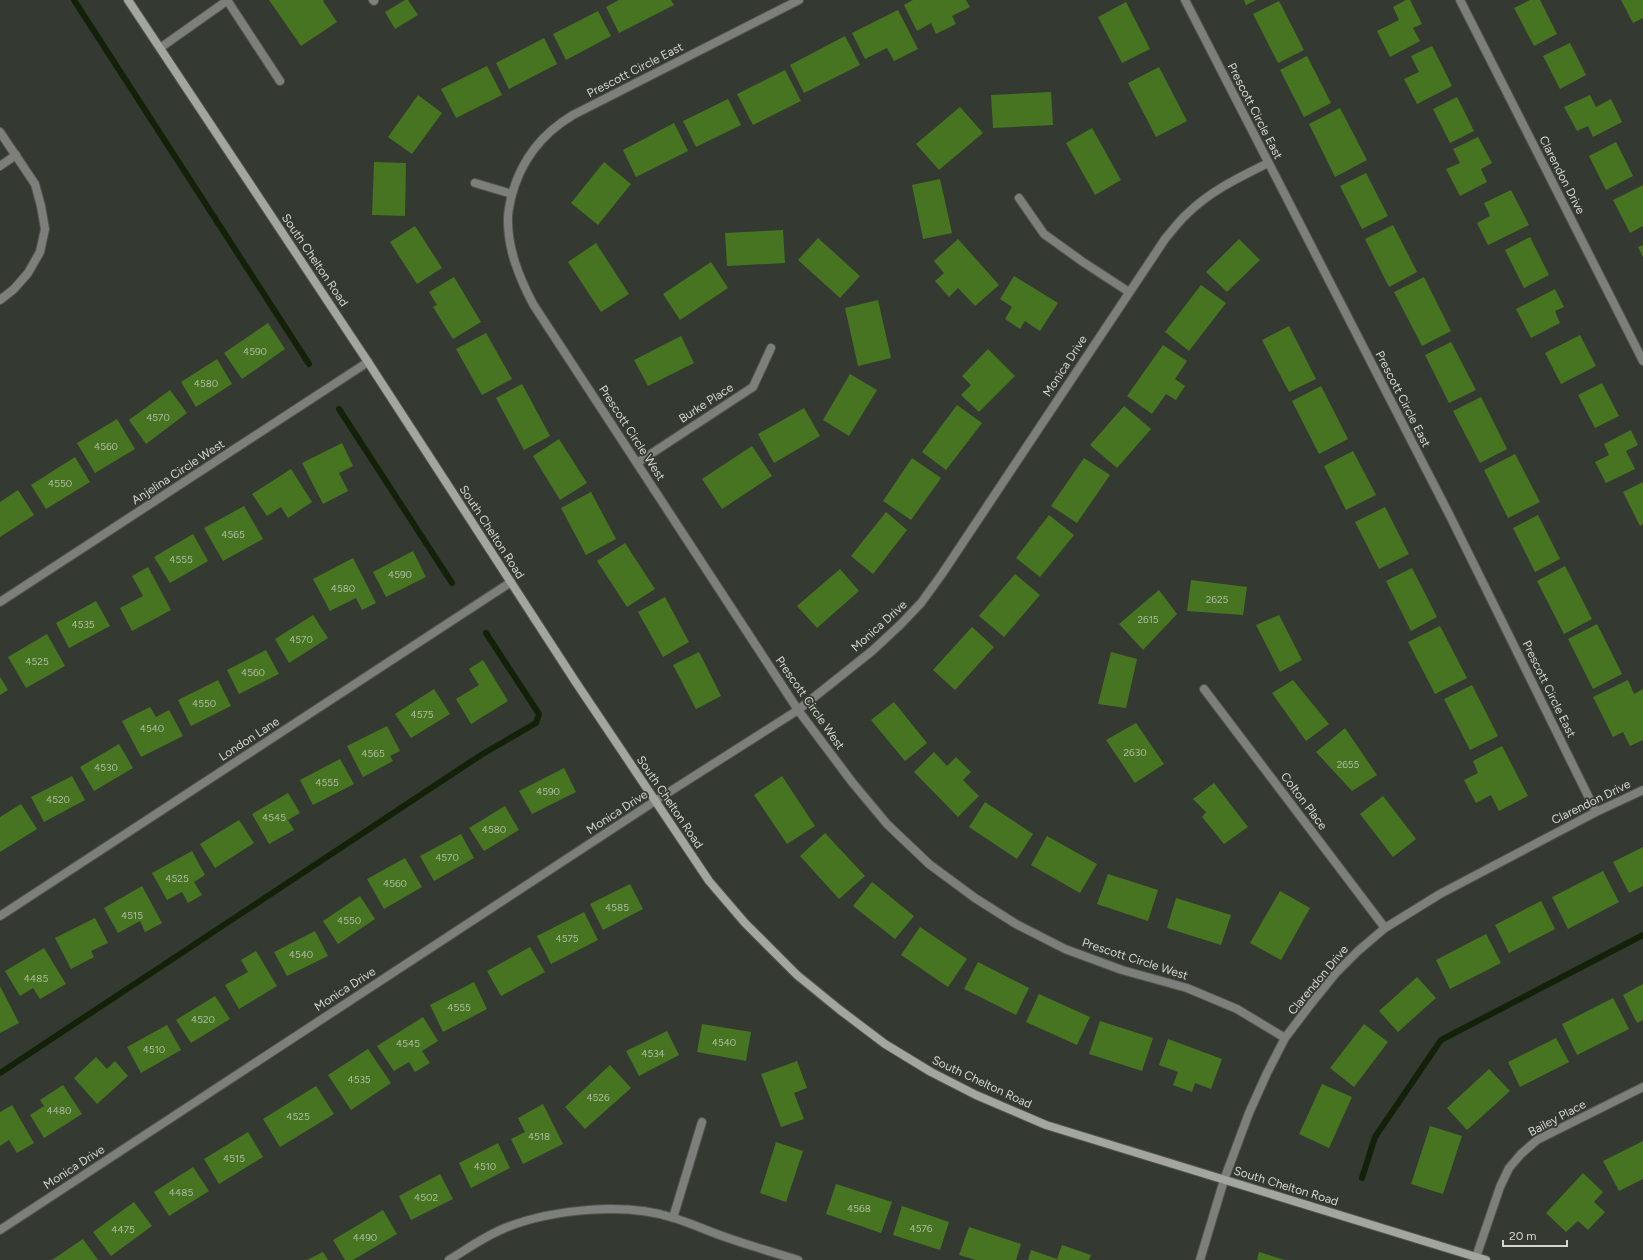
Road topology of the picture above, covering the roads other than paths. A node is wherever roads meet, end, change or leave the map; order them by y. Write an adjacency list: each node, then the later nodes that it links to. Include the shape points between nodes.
1 (128, 0): 6 (main road, South Chelton Road)
2 (227, 0): 6 (street); 7 (street)
3 (800, 0): 13 (street, Prescott Circle East, via 557,124 530,153 519,172)
4 (1185, 0): 10 (street, Prescott Circle East)
5 (1460, 0): 18 (street, Clarendon Drive)
6 (160, 48): 19 (main road, South Chelton Road)
7 (280, 81)
8 (0, 132): 9 (street)
9 (16, 155): 11 (street); 16 (street, via 35,184 44,229 40,252 28,273)
10 (1268, 162): 15 (street, Monica Drive, via 1231,181 1188,213 1165,239); 27 (street, Prescott Circle East, via 1450,516)
11 (0, 166)
12 (475, 183): 13 (street)
13 (512, 194): 20 (street, Prescott Circle West, via 508,215 509,240 521,281 533,304)
14 (1018, 198): 15 (street, via 1044,234)
15 (1129, 292): 24 (street, Monica Drive, via 922,603 872,651)
16 (0, 300)
17 (771, 348): 20 (street, Burke Place, via 753,387)
18 (1643, 361)
19 (368, 362): 21 (main road, South Chelton Road); 22 (street, Anjelina Circle West)
20 (637, 463): 24 (street, Prescott Circle West)
21 (511, 582): 26 (main road, South Chelton Road); 28 (street, London Lane)
22 (0, 602)
23 (1204, 689): 29 (street, Colton Place)
24 (798, 710): 26 (street, Monica Drive); 30 (street, Prescott Circle West, via 887,824 929,864 975,898 1016,924 1065,949 1122,970 1187,988 1237,1008)
25 (1643, 790): 27 (street, Clarendon Drive)
26 (655, 801): 33 (main road, South Chelton Road, via 709,881 745,923 797,975 886,1044 931,1072 976,1095 1046,1124); 35 (street, Monica Drive)
27 (1596, 812): 29 (street, Clarendon Drive, via 1440,894)
28 (0, 916)
29 (1385, 928): 30 (street, Clarendon Drive, via 1335,974)
30 (1286, 1038): 33 (street, Clarendon Drive, via 1249,1113)
31 (1643, 1087): 36 (street, Bailey Place, via 1537,1140 1521,1154 1509,1168 1500,1187)
32 (702, 1122): 34 (street)
33 (1224, 1180): 36 (main road, South Chelton Road); 39 (street, Clarendon Drive)
34 (674, 1218): 37 (street, via 640,1211 610,1210 574,1211 539,1217 504,1229); 38 (street, via 728,1239)
35 (0, 1230)
36 (1475, 1258): 40 (main road, South Chelton Road)
37 (449, 1260)
38 (798, 1260)
39 (1200, 1260)
40 (1486, 1260)

